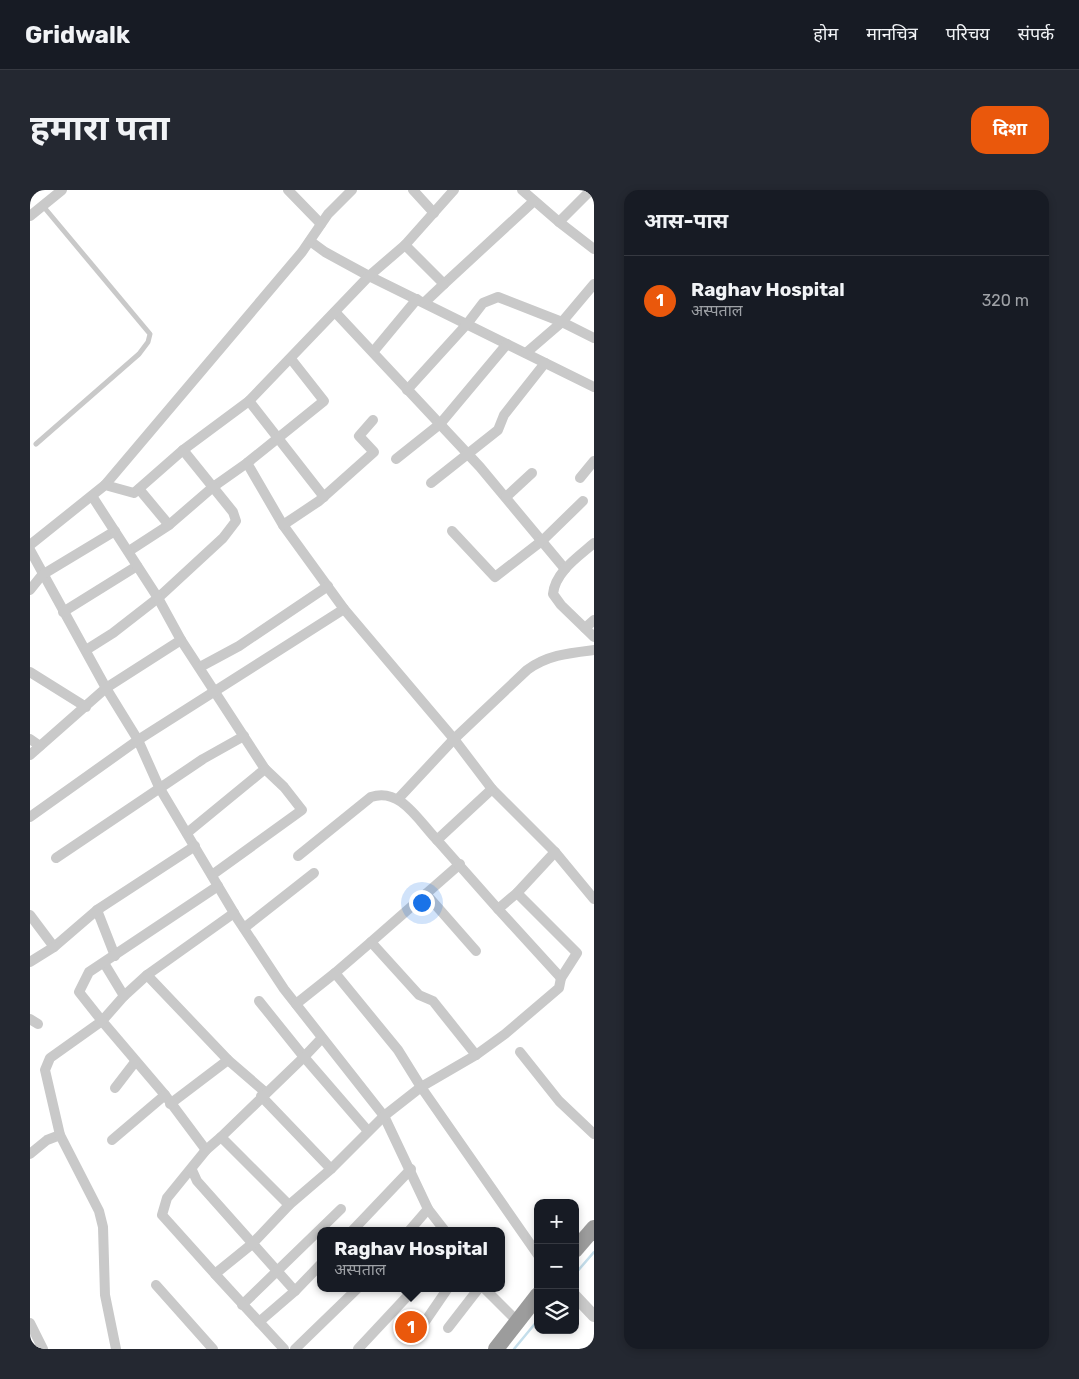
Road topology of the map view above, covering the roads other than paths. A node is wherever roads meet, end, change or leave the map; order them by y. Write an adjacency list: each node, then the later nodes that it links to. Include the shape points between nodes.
1 (62, 190): 9 (street)
2 (288, 190): 13 (street)
3 (352, 190): 13 (street)
4 (413, 190): 10 (street)
5 (454, 190): 10 (street)
6 (522, 190): 8 (street)
7 (591, 190): 12 (street)
8 (534, 201): 12 (street); 18 (street)
9 (43, 205): 11 (street); 36 (lane, via 150,334 139,354)
10 (434, 212): 15 (street)
11 (30, 216)
12 (559, 222): 16 (street)
13 (321, 224): 14 (street)
14 (310, 241): 17 (street); 45 (street)
15 (405, 244): 17 (street); 18 (street)
16 (594, 249)
17 (369, 276): 20 (street); 21 (street)
18 (444, 284): 20 (street)
19 (594, 284): 22 (street)
20 (421, 301): 23 (street); 26 (street)
21 (335, 312): 26 (street); 28 (street)
22 (562, 322): 23 (street, via 498,297 483,303); 24 (street); 27 (street)
23 (467, 324): 25 (street); 31 (street)
24 (594, 338)
25 (507, 344): 27 (street); 34 (street)
26 (373, 352): 31 (street)
27 (526, 354): 29 (street)
28 (291, 359): 32 (street); 35 (street, via 324,401)
29 (545, 363): 30 (street); 38 (street, via 504,415 498,430)
30 (594, 387)
31 (407, 390): 34 (street)
32 (250, 401): 35 (street); 37 (street)
33 (373, 420): 49 (street, via 359,436 374,452)
34 (440, 424): 38 (street); 39 (street)
35 (278, 438): 41 (street); 49 (street)
36 (36, 444)
37 (183, 450): 46 (street); 47 (street)
38 (468, 454): 44 (street); 50 (street)
39 (396, 459)
40 (594, 461): 43 (street)
41 (247, 464): 46 (street); 53 (street)
42 (532, 473): 50 (street)
43 (580, 478)
44 (431, 483)
45 (105, 485): 47 (street, via 134,493); 48 (street)
46 (213, 486): 52 (street); 66 (street, via 236,521 223,538)
47 (139, 489): 52 (street)
48 (92, 496): 54 (street); 58 (street)
49 (324, 497): 53 (street)
50 (506, 497): 56 (street)
51 (583, 501): 56 (street)
52 (169, 525): 60 (street)
53 (283, 525): 64 (street)
54 (115, 531): 60 (street); 63 (street)
55 (452, 531): 56 (street, via 495,577)
56 (543, 540): 62 (street)
57 (594, 543): 62 (street)
58 (30, 545)
59 (30, 550): 63 (street)
60 (129, 552): 61 (street)
61 (136, 566): 66 (street); 68 (street)
62 (565, 569): 70 (street, via 554,586 553,594)
63 (42, 575): 65 (street); 68 (street)
64 (328, 586): 67 (street); 75 (street, via 239,646)
65 (30, 590)
66 (158, 598): 72 (street); 73 (street)
67 (344, 609): 78 (street); 82 (street)
68 (63, 612): 73 (street)
69 (594, 620): 70 (street)
70 (586, 628): 71 (street)
71 (594, 637)
72 (181, 640): 75 (street); 77 (street)
73 (86, 650): 77 (street)
74 (594, 650): 82 (street, via 560,654 539,661)
75 (200, 667): 78 (street)
76 (30, 672): 79 (street)
77 (106, 688): 79 (street); 83 (street)
78 (216, 692): 80 (street); 83 (street)
79 (86, 707): 84 (street)
80 (244, 736): 86 (street); 87 (street)
81 (30, 739): 84 (street)
82 (454, 739): 88 (street); 89 (street)
83 (138, 740): 87 (street); 90 (street)
84 (40, 746): 85 (street)
85 (30, 755)
86 (265, 769): 91 (street); 99 (street, via 302,810)
87 (159, 788): 91 (street); 96 (street)
88 (492, 789): 92 (street); 94 (street)
89 (398, 798): 92 (street); 95 (street, via 381,794 371,798)
90 (30, 817)
91 (187, 833): 93 (street)
92 (437, 840): 97 (street)
93 (195, 846): 99 (street); 105 (street)
94 (555, 852): 101 (street); 103 (street)
95 (298, 856)
96 (56, 858)
97 (460, 864): 102 (street); 104 (street)
98 (314, 873): 108 (street)
99 (212, 876): 100 (street)
100 (218, 886): 106 (street); 112 (street)
101 (517, 893): 104 (street); 117 (street, via 577,953)
102 (426, 894): 109 (street); 111 (street)
103 (594, 899)
104 (498, 909): 117 (street)
105 (97, 910): 110 (street); 112 (street)
106 (234, 913): 108 (street); 116 (street)
107 (31, 917): 110 (street)
108 (244, 928): 120 (street)
109 (371, 942): 115 (street); 124 (street, via 419,995 433,1001)
110 (54, 947): 113 (street)
111 (476, 951)
112 (115, 956): 114 (street)
113 (30, 962)
114 (104, 963): 118 (street); 121 (street, via 89,972 79,992)
115 (335, 972): 120 (street); 128 (street, via 398,1050)
116 (147, 975): 118 (street); 126 (street)
117 (561, 978): 124 (street, via 559,988)
118 (124, 996): 121 (street)
119 (260, 1001): 125 (street)
120 (296, 1004): 122 (street)
121 (102, 1020): 127 (street); 135 (street, via 50,1058 45,1070)
122 (321, 1039): 125 (street); 132 (street)
123 (520, 1052): 134 (street, via 558,1101)
124 (476, 1055): 128 (street)
125 (304, 1057): 130 (street); 133 (street)
126 (228, 1060): 130 (street); 131 (street)
127 (135, 1062): 129 (street); 131 (street)
128 (421, 1087): 132 (street); 154 (street)
129 (115, 1088)
130 (263, 1094): 136 (street); 140 (street)
131 (168, 1099): 137 (street); 138 (street)
132 (384, 1116): 133 (street); 141 (street)
133 (368, 1131): 140 (street)
134 (594, 1134)
135 (60, 1135): 139 (street, via 46,1140); 175 (street, via 101,1219 105,1295)
136 (220, 1137): 138 (street); 143 (street)
137 (112, 1140)
138 (206, 1150): 142 (street)
139 (31, 1152)
140 (331, 1169): 143 (street)
141 (411, 1169): 145 (street); 147 (street)
142 (192, 1170): 152 (street, via 197,1181); 157 (street, via 167,1198 162,1215)
143 (289, 1205): 152 (street)
144 (341, 1209): 146 (street)
145 (428, 1209): 148 (street); 149 (street)
146 (322, 1227)
147 (356, 1227)
148 (412, 1227)
149 (442, 1227)
150 (594, 1228): 153 (highway)
151 (317, 1232): 156 (street)
152 (252, 1244): 156 (street); 157 (street)
153 (579, 1245)
154 (534, 1249)
155 (317, 1268): 159 (street)
156 (276, 1272): 159 (street); 167 (street)
157 (215, 1274): 167 (street)
158 (156, 1285): 176 (street)
159 (295, 1291): 170 (street)
160 (354, 1292): 178 (street)
161 (412, 1292): 179 (street)
162 (445, 1292): 172 (street)
163 (476, 1292): 173 (street)
164 (488, 1292): 169 (street)
165 (534, 1300): 169 (highway)
166 (579, 1300): 168 (street)
167 (242, 1305): 170 (street)
168 (594, 1316)
169 (517, 1321): 180 (highway)
170 (259, 1322): 177 (street)
171 (30, 1323): 174 (street)
172 (422, 1326)
173 (448, 1328)
174 (42, 1349)
175 (116, 1349)
176 (213, 1349)
177 (284, 1349)
178 (295, 1349)
179 (358, 1349)
180 (496, 1349)

